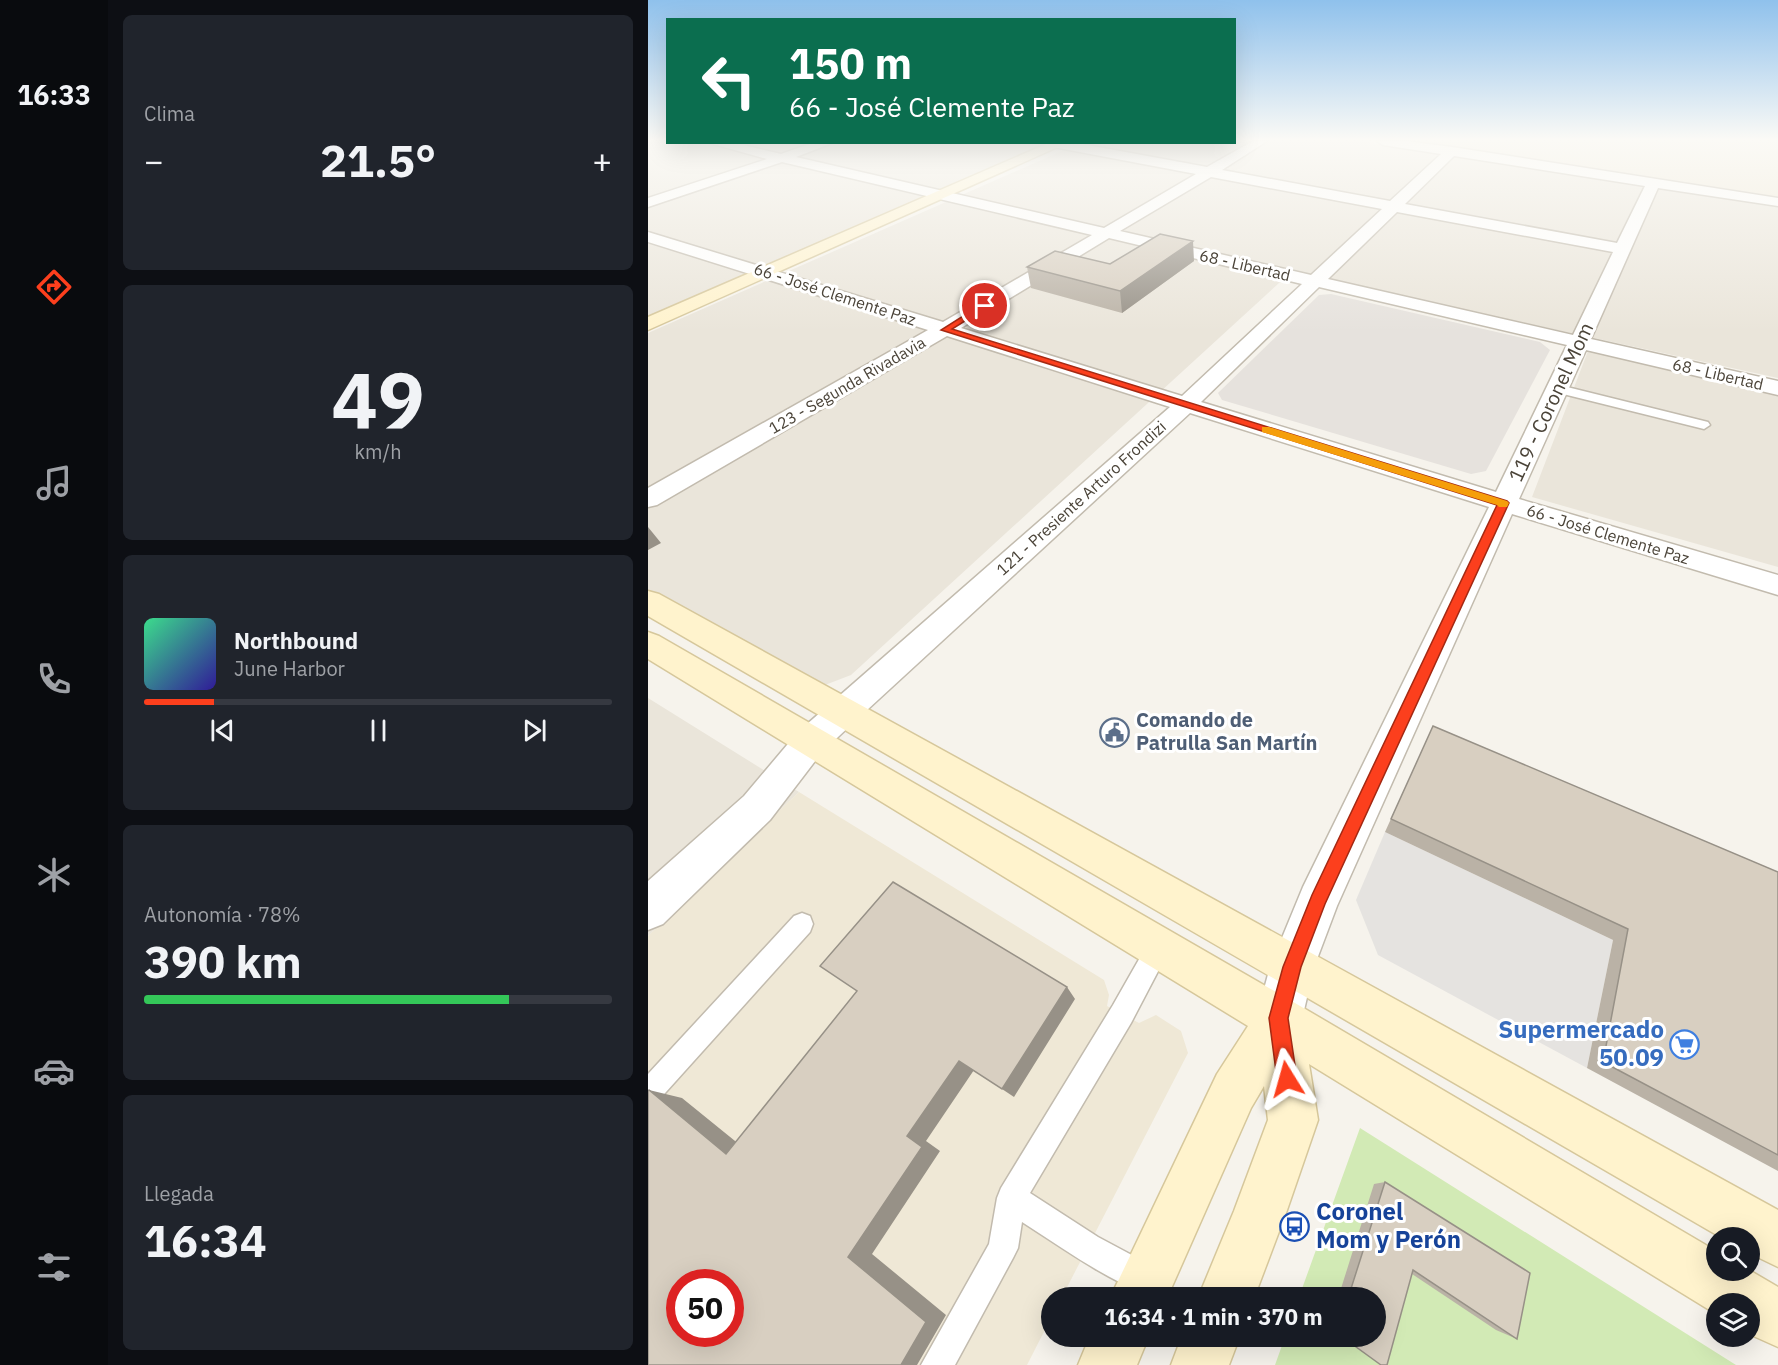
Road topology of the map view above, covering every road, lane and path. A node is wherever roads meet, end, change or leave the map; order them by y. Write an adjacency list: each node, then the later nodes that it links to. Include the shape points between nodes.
1 (922, 205): 10 (main road)
2 (984, 205): 7 (street, 68 - Libertad)
3 (1154, 205): 7 (street, 123 - Segunda Rivadavia)
4 (1389, 205): 6 (street)
5 (1643, 205): 9 (street, 119 - Coronel Mom)
6 (1396, 206): 9 (street); 11 (street, 121 - Presiente Arturo Frondizi)
7 (1105, 234): 11 (street, 68 - Libertad); 13 (street, 123 - Segunda Rivadavia)
8 (648, 237): 10 (street, 66 - José Clemente Paz)
9 (1622, 249): 14 (street, 119 - Coronel Mom)
10 (766, 272): 12 (main road); 13 (street, 66 - José Clemente Paz)
11 (1317, 282): 14 (street, 68 - Libertad); 17 (street, 121 - Presiente Arturo Frondizi)
12 (648, 324)
13 (945, 330): 17 (street, 66 - José Clemente Paz); 19 (street, 123 - Segunda Rivadavia)
14 (1580, 344): 15 (street, 68 - Libertad); 16 (street, 119 - Coronel Mom)
15 (1778, 388)
16 (1558, 389): 18 (lane); 20 (street, 119 - Coronel Mom)
17 (1185, 405): 20 (street, 66 - José Clemente Paz); 24 (street, 121 - Presiente Arturo Frondizi)
18 (1704, 425)
19 (648, 499)
20 (1504, 503): 21 (street, 66 - José Clemente Paz); 29 (street, 119 - Coronel Mom, via 1318,901)
21 (1778, 585)
22 (648, 602): 24 (main road)
23 (648, 644): 25 (main road)
24 (842, 712): 25 (street, 121 - Presiente Arturo Frondizi); 29 (main road)
25 (810, 742): 26 (street, 121 - Presiente Arturo Frondizi, via 757,808); 28 (main road)
26 (648, 909)
27 (802, 924): 31 (lane)
28 (1158, 948): 30 (main road); 32 (lane)
29 (1292, 967): 30 (street, 119 - Coronel Mom); 33 (main road)
30 (1279, 1018): 35 (main road, 119 - Coronel Mom, via 1234,1091); 36 (main road, 119 - Coronel Mom, via 1293,1120); 37 (main road)
31 (648, 1093)
32 (1011, 1198): 34 (lane, via 1088,1247); 40 (lane, via 1004,1248)
33 (1778, 1240)
34 (1139, 1287)
35 (1143, 1287)
36 (1230, 1287)
37 (1778, 1319)
38 (1115, 1347): 41 (main road)
39 (1207, 1347): 42 (main road)
40 (937, 1365)
41 (1107, 1365)
42 (1200, 1365)

